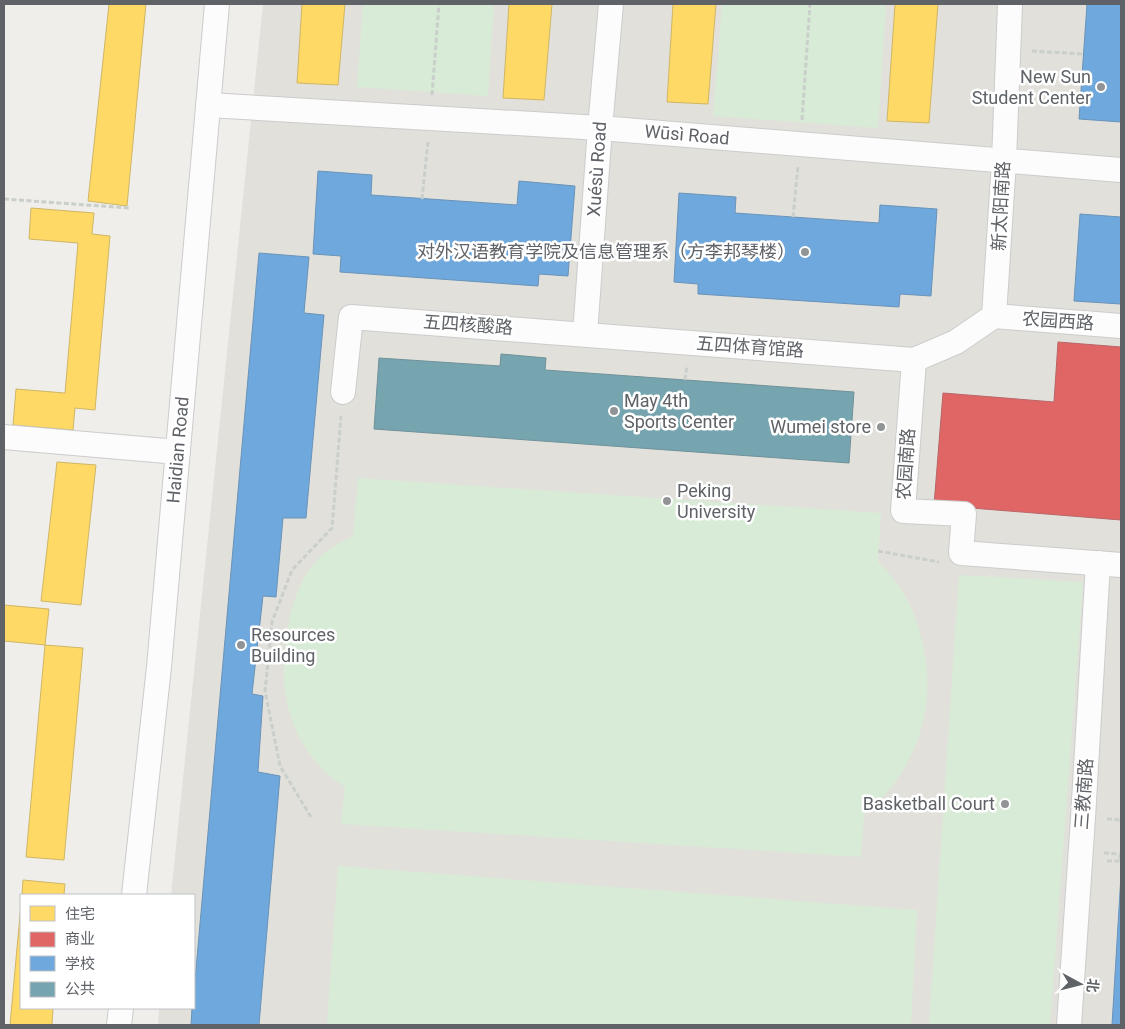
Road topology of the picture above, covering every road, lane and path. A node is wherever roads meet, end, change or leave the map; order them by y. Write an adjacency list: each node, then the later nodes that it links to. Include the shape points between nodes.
1 (217, 4): 8 (street, Haidian Road)
2 (439, 4): 9 (path)
3 (611, 4): 10 (street, Xuésù Road)
4 (810, 4): 11 (path)
5 (1010, 4): 6 (street, 新太阳南路)
6 (1008, 50): 7 (path); 12 (street, 新太阳南路)
7 (1084, 54)
8 (208, 105): 9 (street, Wūsì Road); 24 (street, Haidian Road)
9 (430, 118): 10 (street, Wūsì Road); 15 (path)
10 (600, 128): 11 (street, Wūsì Road); 20 (street, Xuésù Road)
11 (800, 144): 12 (street, Wūsì Road); 17 (path)
12 (1004, 161): 13 (street, Wūsì Road); 18 (street, 新太阳南路)
13 (1121, 170)
14 (4, 199): 16 (path)
15 (422, 199)
16 (130, 208)
17 (792, 217)
18 (994, 316): 19 (street, 农园西路); 21 (street, via 956,342)
19 (1121, 326)
20 (585, 334): 21 (street, 五四体育馆路); 22 (street, 五四核酸路, via 351,317)
21 (914, 360): 26 (street, 农园南路, via 903,511 964,514)
22 (343, 392): 28 (path, via 332,528 292,570 272,622 265,691 280,766)
23 (4, 437): 24 (street)
24 (178, 452): 32 (street, Haidian Road)
25 (878, 551): 26 (path, via 960,566)
26 (961, 553): 27 (street)
27 (1110, 564): 35 (street, 三教南路)
28 (311, 817)
29 (1115, 854): 30 (path)
30 (1121, 854): 31 (path, via 1120,861)
31 (1107, 861)
32 (134, 894)
33 (121, 1009): 34 (street)
34 (119, 1025)
35 (1069, 1025)

